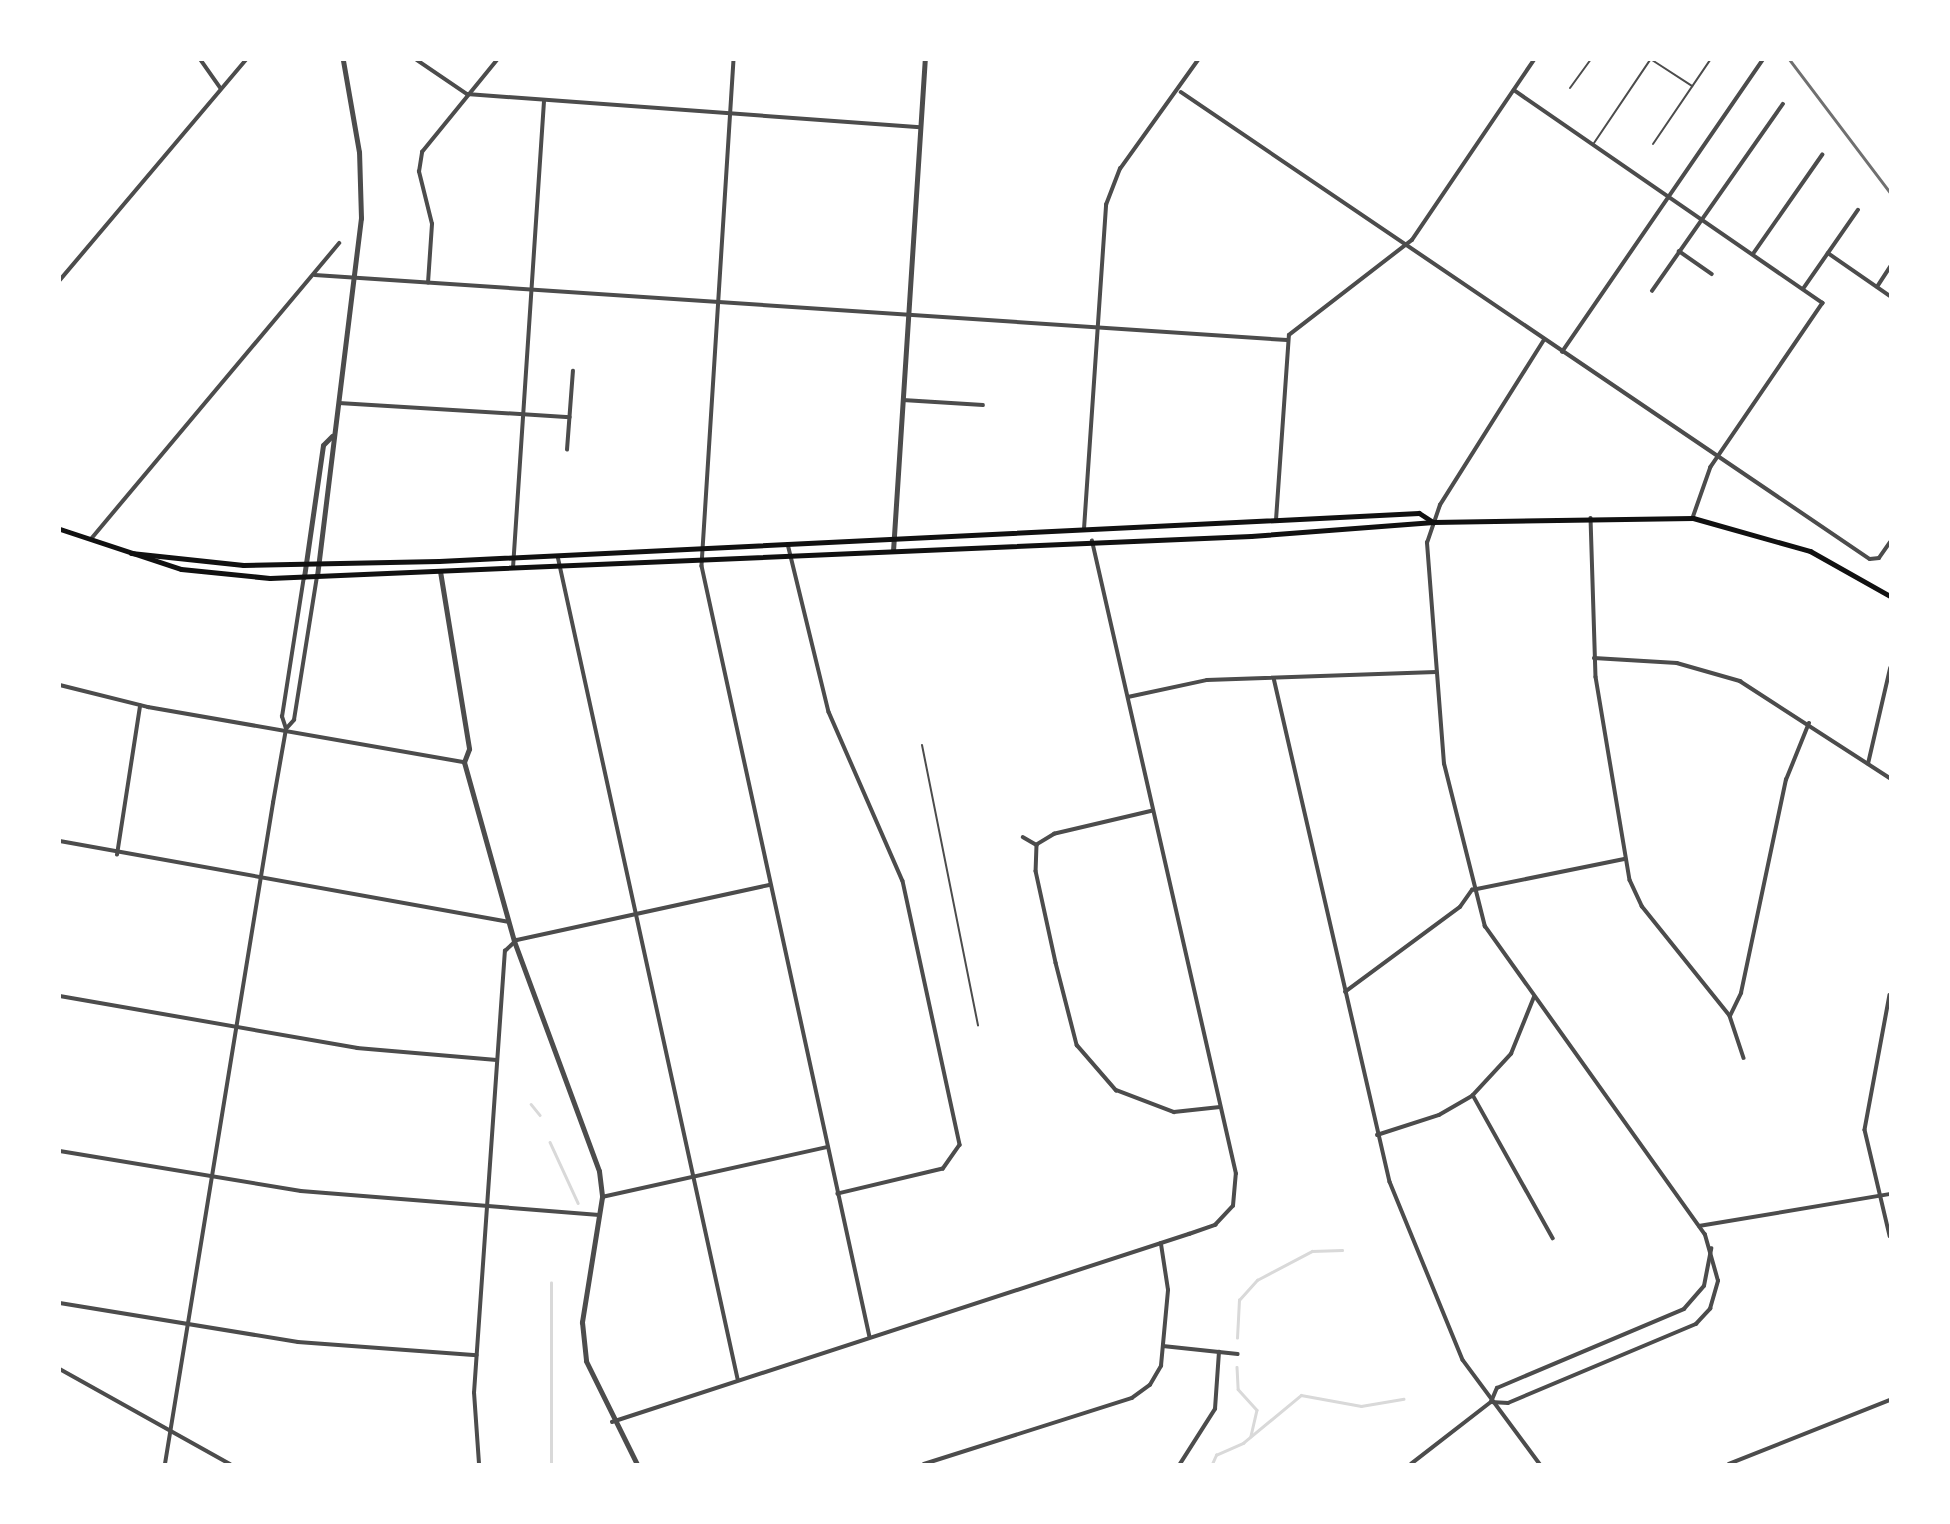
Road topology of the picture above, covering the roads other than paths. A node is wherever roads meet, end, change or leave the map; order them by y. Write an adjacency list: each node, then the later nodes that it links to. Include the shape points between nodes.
1 (201, 60): 16 (street)
2 (246, 60): 16 (street)
3 (343, 60): 38 (street, via 361,185)
4 (417, 60): 19 (street)
5 (497, 60): 19 (street)
6 (734, 60): 22 (street)
7 (925, 60): 23 (street)
8 (1198, 60): 18 (street)
9 (1534, 60): 17 (street)
10 (1590, 60): 15 (lane)
11 (1651, 60): 14 (lane); 25 (lane)
12 (1710, 60): 14 (lane)
13 (1763, 60): 27 (street)
14 (1692, 86): 24 (lane)
15 (1570, 88)
16 (221, 89): 39 (street)
17 (1514, 90): 25 (street); 31 (street)
18 (1181, 92): 31 (street); 48 (street, via 1111,186 1103,223)
19 (467, 94): 20 (street); 40 (street, via 432,136 419,163 432,224)
20 (544, 102): 22 (street); 43 (street)
21 (1783, 103): 29 (street)
22 (730, 114): 23 (street); 46 (street)
23 (920, 127): 47 (street)
24 (1653, 144)
25 (1592, 145): 27 (street)
26 (1822, 155): 34 (street)
27 (1669, 196): 29 (street); 51 (street)
28 (1858, 210): 33 (street)
29 (1702, 218): 32 (street); 34 (street)
30 (339, 243): 37 (street)
31 (1405, 246): 49 (street, via 1294,328); 50 (street)
32 (1679, 251): 36 (street); 44 (street)
33 (1828, 253): 41 (street); 42 (street)
34 (1753, 254): 42 (street)
35 (1891, 267): 41 (street)
36 (1712, 274)
37 (315, 275): 38 (street); 68 (street)
38 (356, 278): 40 (street); 54 (street)
39 (60, 280)
40 (428, 283): 43 (street)
41 (1877, 287): 45 (street)
42 (1803, 289): 60 (street, via 1824,303)
43 (531, 290): 46 (street); 56 (street)
44 (1652, 291)
45 (1891, 296)
46 (718, 302): 47 (street); 72 (street)
47 (908, 314): 48 (street); 53 (street)
48 (1098, 327): 49 (street); 66 (street)
49 (1287, 340): 63 (street)
50 (1544, 340): 51 (street); 64 (street)
51 (1562, 352): 60 (street)
52 (573, 371): 57 (street)
53 (903, 400): 55 (street); 67 (street)
54 (337, 402): 56 (street); 58 (street)
55 (983, 405)
56 (523, 414): 57 (street); 77 (street)
57 (570, 417): 59 (street)
58 (332, 436): 79 (street, via 323,445); 80 (street, via 337,447)
59 (567, 450)
60 (1719, 457): 62 (street); 70 (street, via 1876,561)
61 (1591, 517): 62 (main road); 64 (main road); 87 (street)
62 (1693, 518): 86 (main road, via 1810,551)
63 (1276, 520): 64 (main road, via 1419,513); 66 (main road)
64 (1433, 522): 69 (main road); 89 (street, via 1427,543)
65 (60, 529): 68 (main road)
66 (1083, 531): 67 (main road)
67 (894, 538): 71 (main road); 73 (street)
68 (90, 540): 74 (main road)
69 (1092, 541): 73 (main road); 92 (street)
70 (1891, 542)
71 (788, 544): 72 (main road); 76 (street)
72 (703, 549): 75 (main road); 78 (street)
73 (893, 551): 76 (main road)
74 (131, 553): 79 (main road, via 215,564); 85 (main road, via 212,574)
75 (558, 556): 77 (main road); 81 (street)
76 (790, 556): 78 (main road); 128 (street, via 829,712 903,881 960,1145 943,1169)
77 (513, 558): 80 (main road); 82 (street)
78 (702, 560): 81 (main road); 107 (street)
79 (306, 564): 80 (main road); 85 (street)
80 (319, 564): 84 (street)
81 (559, 567): 82 (main road); 109 (street)
82 (513, 568): 83 (main road)
83 (440, 571): 84 (main road); 97 (street, via 469,749)
84 (317, 576): 85 (main road); 95 (street, via 294,720)
85 (304, 577): 95 (street, via 282,718)
86 (1891, 596)
87 (1594, 658): 94 (street, via 1710,671 1759,690); 105 (street)
88 (1891, 669): 98 (street)
89 (1436, 672): 90 (street); 108 (street, via 1444,764)
90 (1274, 678): 92 (street, via 1195,682); 112 (street)
91 (60, 685): 93 (street)
92 (1128, 697): 100 (street)
93 (140, 706): 95 (street); 104 (street)
94 (1809, 723): 98 (street); 116 (street, via 1786,780 1741,993)
95 (286, 729): 97 (street); 106 (street)
96 (922, 745): 117 (lane)
97 (464, 762): 110 (street)
98 (1868, 764): 99 (street)
99 (1891, 778)
100 (1153, 811): 103 (street, via 1055,834); 122 (street)
101 (1023, 837): 103 (street)
102 (60, 841): 104 (street)
103 (1037, 845): 122 (street, via 1036,874 1058,972 1074,1035 1089,1063 1116,1090 1146,1106 1183,1112)
104 (117, 855): 106 (street)
105 (1625, 859): 108 (street); 116 (street, via 1640,904)
106 (261, 880): 110 (street); 118 (street)
107 (770, 885): 109 (street); 124 (street)
108 (1472, 890): 112 (street, via 1460,907); 115 (street, via 1485,927)
109 (635, 915): 111 (street); 127 (street)
110 (508, 922): 111 (street)
111 (514, 941): 120 (street, via 503,956); 130 (street, via 587,1127)
112 (1345, 992): 123 (street)
113 (1891, 995): 131 (street, via 1866,1111)
114 (60, 996): 118 (street)
115 (1534, 997): 121 (street, via 1511,1054); 134 (street)
116 (1730, 1016): 119 (street)
117 (978, 1025)
118 (237, 1029): 120 (street, via 392,1053); 126 (street)
119 (1744, 1058)
120 (496, 1060): 132 (street)
121 (1473, 1095): 123 (street, via 1439,1115); 136 (street)
122 (1220, 1107): 138 (street, via 1236,1180 1233,1206 1215,1225)
123 (1377, 1135): 149 (street, via 1455,1343)
124 (828, 1147): 127 (street); 128 (street)
125 (60, 1151): 126 (street)
126 (213, 1177): 132 (street); 140 (street)
127 (692, 1177): 130 (street); 147 (street)
128 (838, 1194): 141 (street)
129 (1891, 1194): 131 (street)
130 (602, 1197): 133 (street)
131 (1876, 1197): 134 (street); 135 (street)
132 (486, 1207): 133 (street); 145 (street)
133 (600, 1215): 150 (street, via 582,1334)
134 (1699, 1226): 137 (street)
135 (1891, 1236)
136 (1553, 1238)
137 (1709, 1242): 149 (street, via 1709,1276 1685,1309 1497,1388); 149 (street, via 1716,1292 1696,1324 1508,1403)
138 (1161, 1244): 141 (street); 142 (street, via 1168,1272)
139 (60, 1303): 140 (street)
140 (189, 1326): 145 (street, via 332,1346); 151 (street)
141 (870, 1337): 147 (street)
142 (1163, 1346): 143 (street); 156 (street, via 1154,1380 1133,1398)
143 (1219, 1352): 144 (street); 157 (street, via 1215,1409)
144 (1238, 1354)
145 (477, 1355): 154 (street, via 473,1424)
146 (60, 1370): 151 (street)
147 (738, 1380): 150 (street)
148 (1891, 1400): 160 (street)
149 (1491, 1402): 158 (street); 159 (street)
150 (612, 1422): 155 (street)
151 (172, 1431): 152 (street); 153 (street)
152 (165, 1465)
153 (230, 1465)
154 (479, 1465)
155 (637, 1465)
156 (925, 1465)
157 (1180, 1465)
158 (1410, 1465)
159 (1540, 1465)
160 (1729, 1465)

